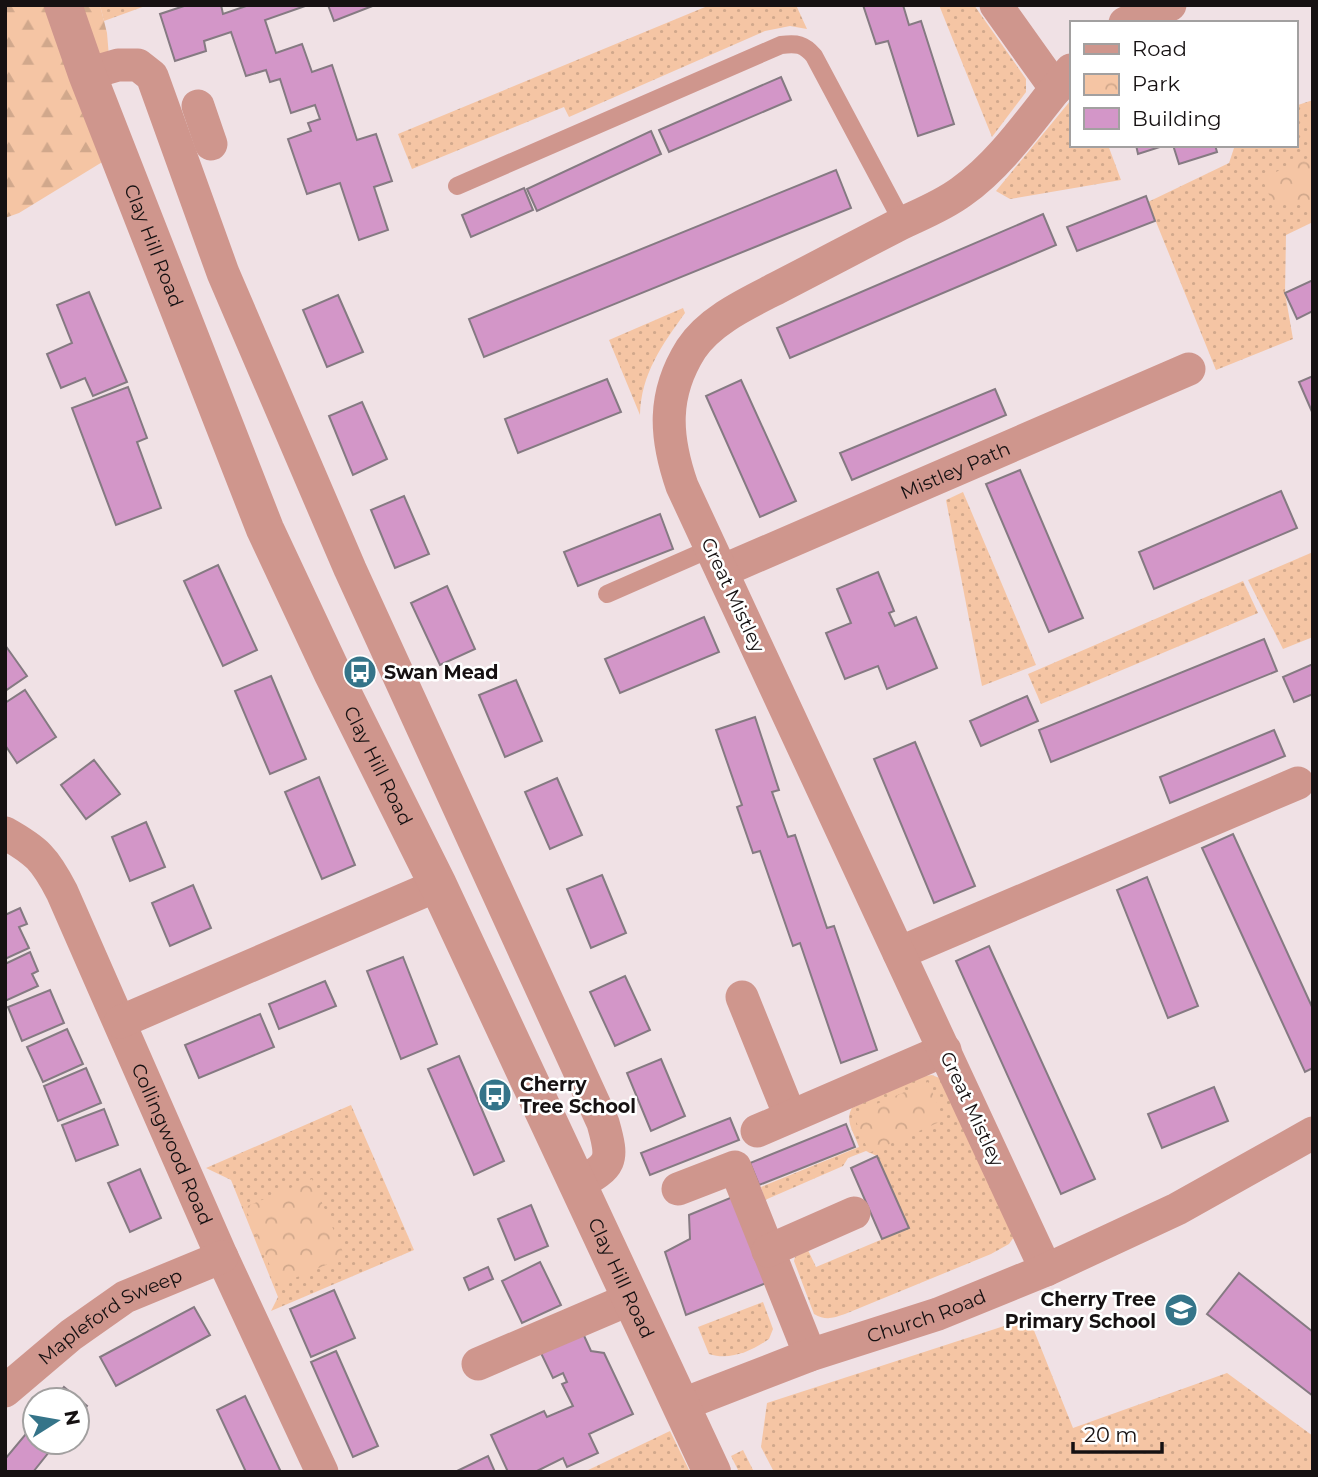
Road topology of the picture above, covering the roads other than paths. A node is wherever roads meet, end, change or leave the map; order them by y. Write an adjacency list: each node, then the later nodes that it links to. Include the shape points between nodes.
1 (63, 5): 5 (street, Clay Hill Road)
2 (996, 5): 6 (street)
3 (1170, 5): 4 (street)
4 (1130, 21)
5 (87, 74): 14 (street, Clay Hill Road, via 265,529); 22 (street, via 138,65 197,128 223,273 350,569 603,1123 610,1149 607,1164)
6 (1063, 79): 8 (street, Great Mistley, via 985,173 943,204)
7 (457, 186): 8 (lane, via 781,45 796,43 807,47 814,57)
8 (903, 223): 10 (street, Great Mistley, via 723,317 692,348 675,385 668,415 670,453)
9 (1189, 369): 10 (street, Mistley Path)
10 (717, 560): 11 (lane); 15 (street, Great Mistley)
11 (607, 594)
12 (1298, 783): 15 (street)
13 (5, 833): 17 (street, Collingwood Road, via 34,850 50,869)
14 (438, 885): 17 (street); 22 (street, Clay Hill Road)
15 (899, 953): 18 (street, Great Mistley)
16 (742, 997): 19 (street)
17 (120, 1022): 26 (street, Collingwood Road)
18 (945, 1050): 19 (street); 27 (street, Great Mistley)
19 (790, 1116): 20 (street)
20 (757, 1131)
21 (1313, 1133): 27 (street, Church Road, via 1177,1209)
22 (577, 1185): 28 (street, Clay Hill Road)
23 (678, 1189): 25 (street, via 735,1167)
24 (855, 1213): 25 (street)
25 (768, 1251): 29 (street)
26 (222, 1257): 31 (street, Mapleford Sweep, via 125,1297); 33 (street, Collingwood Road)
27 (1046, 1270): 29 (street, Church Road, via 938,1314)
28 (630, 1299): 30 (street); 32 (street, Clay Hill Road)
29 (810, 1355): 32 (street, Church Road)
30 (478, 1364)
31 (5, 1391)
32 (681, 1405): 34 (street, Clay Hill Road)
33 (322, 1472)
34 (712, 1472)

